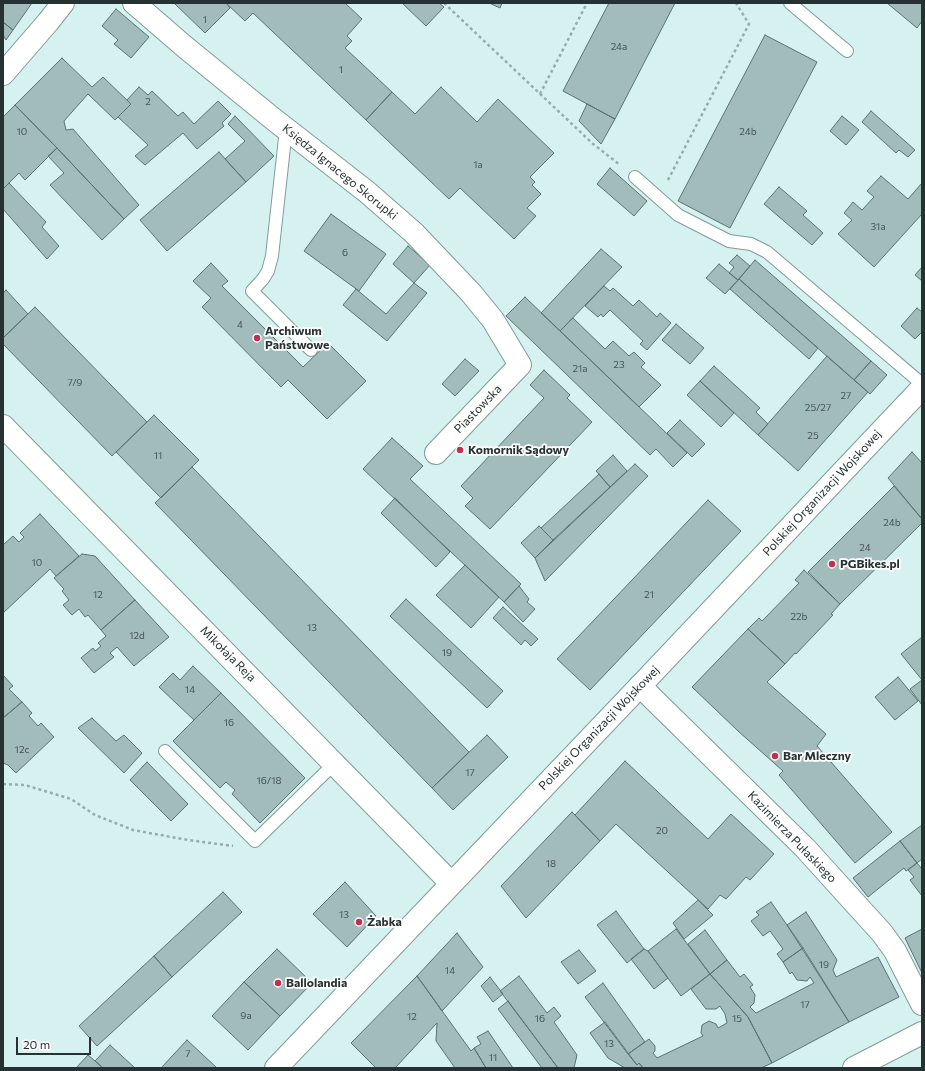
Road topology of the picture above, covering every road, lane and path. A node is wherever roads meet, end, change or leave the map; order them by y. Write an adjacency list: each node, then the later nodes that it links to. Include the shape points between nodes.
1 (63, 3): 8 (street)
2 (134, 3): 10 (street, Księdza Ignacego Skorupki, via 185,48)
3 (444, 3): 9 (path)
4 (586, 3): 9 (path)
5 (736, 3): 12 (path, via 749,24)
6 (790, 3): 7 (lane)
7 (847, 51)
8 (3, 74)
9 (540, 94): 11 (path, via 597,148)
10 (286, 129): 13 (lane, via 271,262 263,279 252,291); 14 (street, Księdza Ignacego Skorupki, via 367,192 441,260 493,320)
11 (635, 177): 12 (lane)
12 (659, 198): 15 (lane, via 674,213 722,238 751,244 767,252)
13 (311, 350)
14 (520, 365): 18 (street, Piastowska)
15 (922, 384)
16 (922, 388): 19 (street, Polskiej Organizacji Wojskowej)
17 (3, 426): 21 (street, Mikołaja Reja)
18 (436, 453)
19 (640, 686): 24 (street, Polskiej Organizacji Wojskowej); 25 (street, Kazimierza Pułaskiego, via 805,848 882,933 895,951)
20 (165, 751): 23 (lane)
21 (335, 763): 23 (lane); 24 (street, Mikołaja Reja)
22 (3, 784): 23 (path, via 25,785 71,799 95,815 133,830 240,847)
23 (255, 841)
24 (451, 883): 27 (street, Polskiej Organizacji Wojskowej)
25 (922, 1004)
26 (922, 1033): 28 (street)
27 (276, 1068)
28 (854, 1068)

